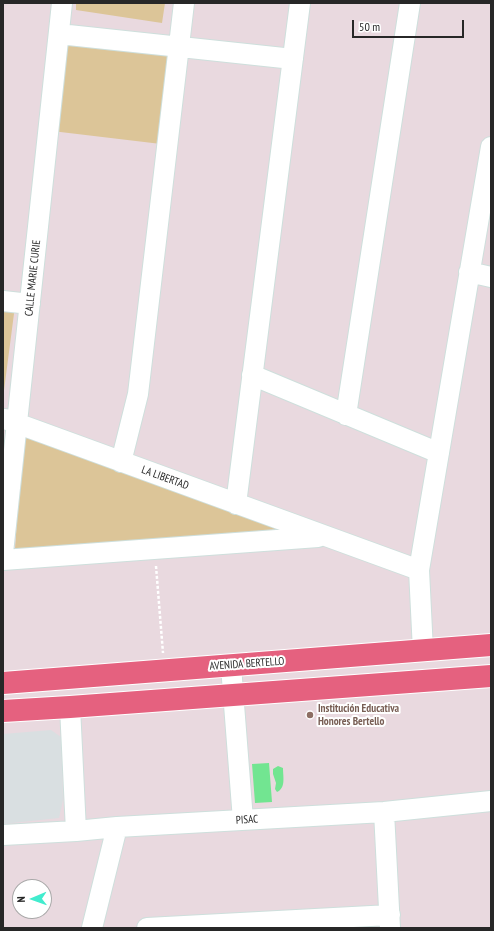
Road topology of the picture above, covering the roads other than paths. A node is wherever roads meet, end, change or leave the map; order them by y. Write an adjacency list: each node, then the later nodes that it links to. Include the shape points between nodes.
1 (62, 3): 5 (street, CALLE MARIE CURIE)
2 (184, 3): 6 (street)
3 (300, 3): 7 (street)
4 (410, 3): 14 (street)
5 (59, 34): 6 (street); 12 (street, CALLE MARIE CURIE)
6 (178, 46): 7 (street); 17 (street, via 138,394)
7 (293, 59): 13 (street)
8 (491, 147): 9 (street)
9 (469, 272): 10 (street); 16 (street)
10 (491, 277)
11 (3, 301): 12 (street)
12 (30, 304): 15 (street, CALLE MARIE CURIE)
13 (252, 375): 14 (street); 18 (street)
14 (346, 415): 16 (street)
15 (10, 421): 17 (street, LA LIBERTAD); 20 (street, CALLE MARIE CURIE)
16 (439, 453): 22 (street)
17 (121, 462): 18 (street, LA LIBERTAD)
18 (236, 504): 19 (street, LA LIBERTAD)
19 (326, 537): 21 (street); 22 (street, LA LIBERTAD)
20 (3, 553)
21 (3, 560)
22 (419, 570): 24 (street)
23 (491, 646): 24 (main road, AVENIDA BERTELLO)
24 (423, 651): 25 (main road, AVENIDA BERTELLO)
25 (230, 666): 27 (main road, AVENIDA BERTELLO); 28 (street)
26 (491, 676): 28 (main road)
27 (3, 683)
28 (232, 695): 29 (main road); 33 (street)
29 (70, 707): 30 (main road); 35 (street)
30 (3, 711)
31 (491, 804): 32 (street, PISAC)
32 (384, 812): 33 (street, PISAC); 37 (street)
33 (243, 820): 34 (street, PISAC)
34 (117, 827): 35 (street, PISAC); 38 (street)
35 (76, 831): 36 (street, PISAC)
36 (3, 834)
37 (390, 921): 39 (street)
38 (92, 928)
39 (147, 928)

